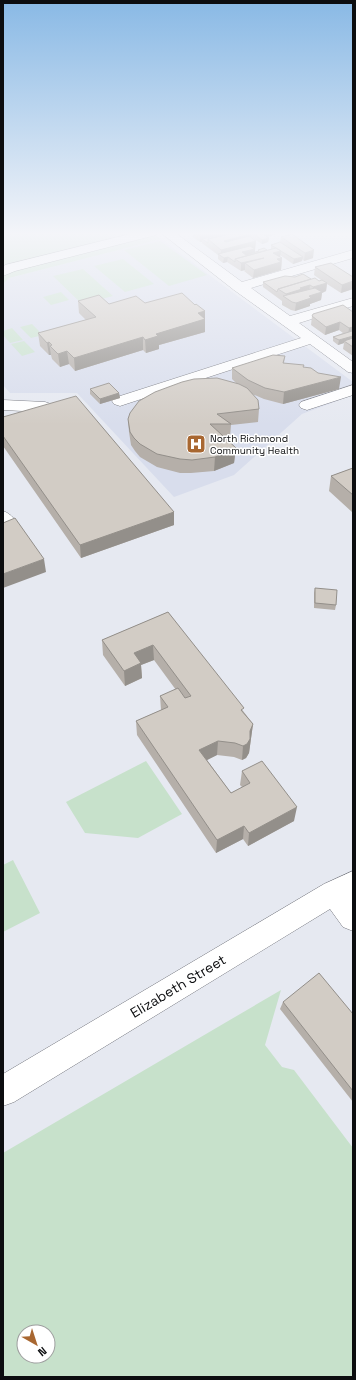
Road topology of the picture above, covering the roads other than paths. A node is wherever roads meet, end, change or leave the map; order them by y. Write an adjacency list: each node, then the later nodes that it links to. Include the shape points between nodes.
1 (253, 296): 3 (street)
2 (353, 302): 3 (street)
3 (289, 321): 4 (street)
4 (312, 339): 5 (street); 7 (street)
5 (353, 369)
6 (353, 390): 9 (street)
7 (120, 401)
8 (3, 404): 10 (street, via 44,407)
9 (307, 404)
10 (64, 413)
11 (343, 888): 12 (street); 13 (street, Elizabeth Street)
12 (353, 918)
13 (3, 1090)

